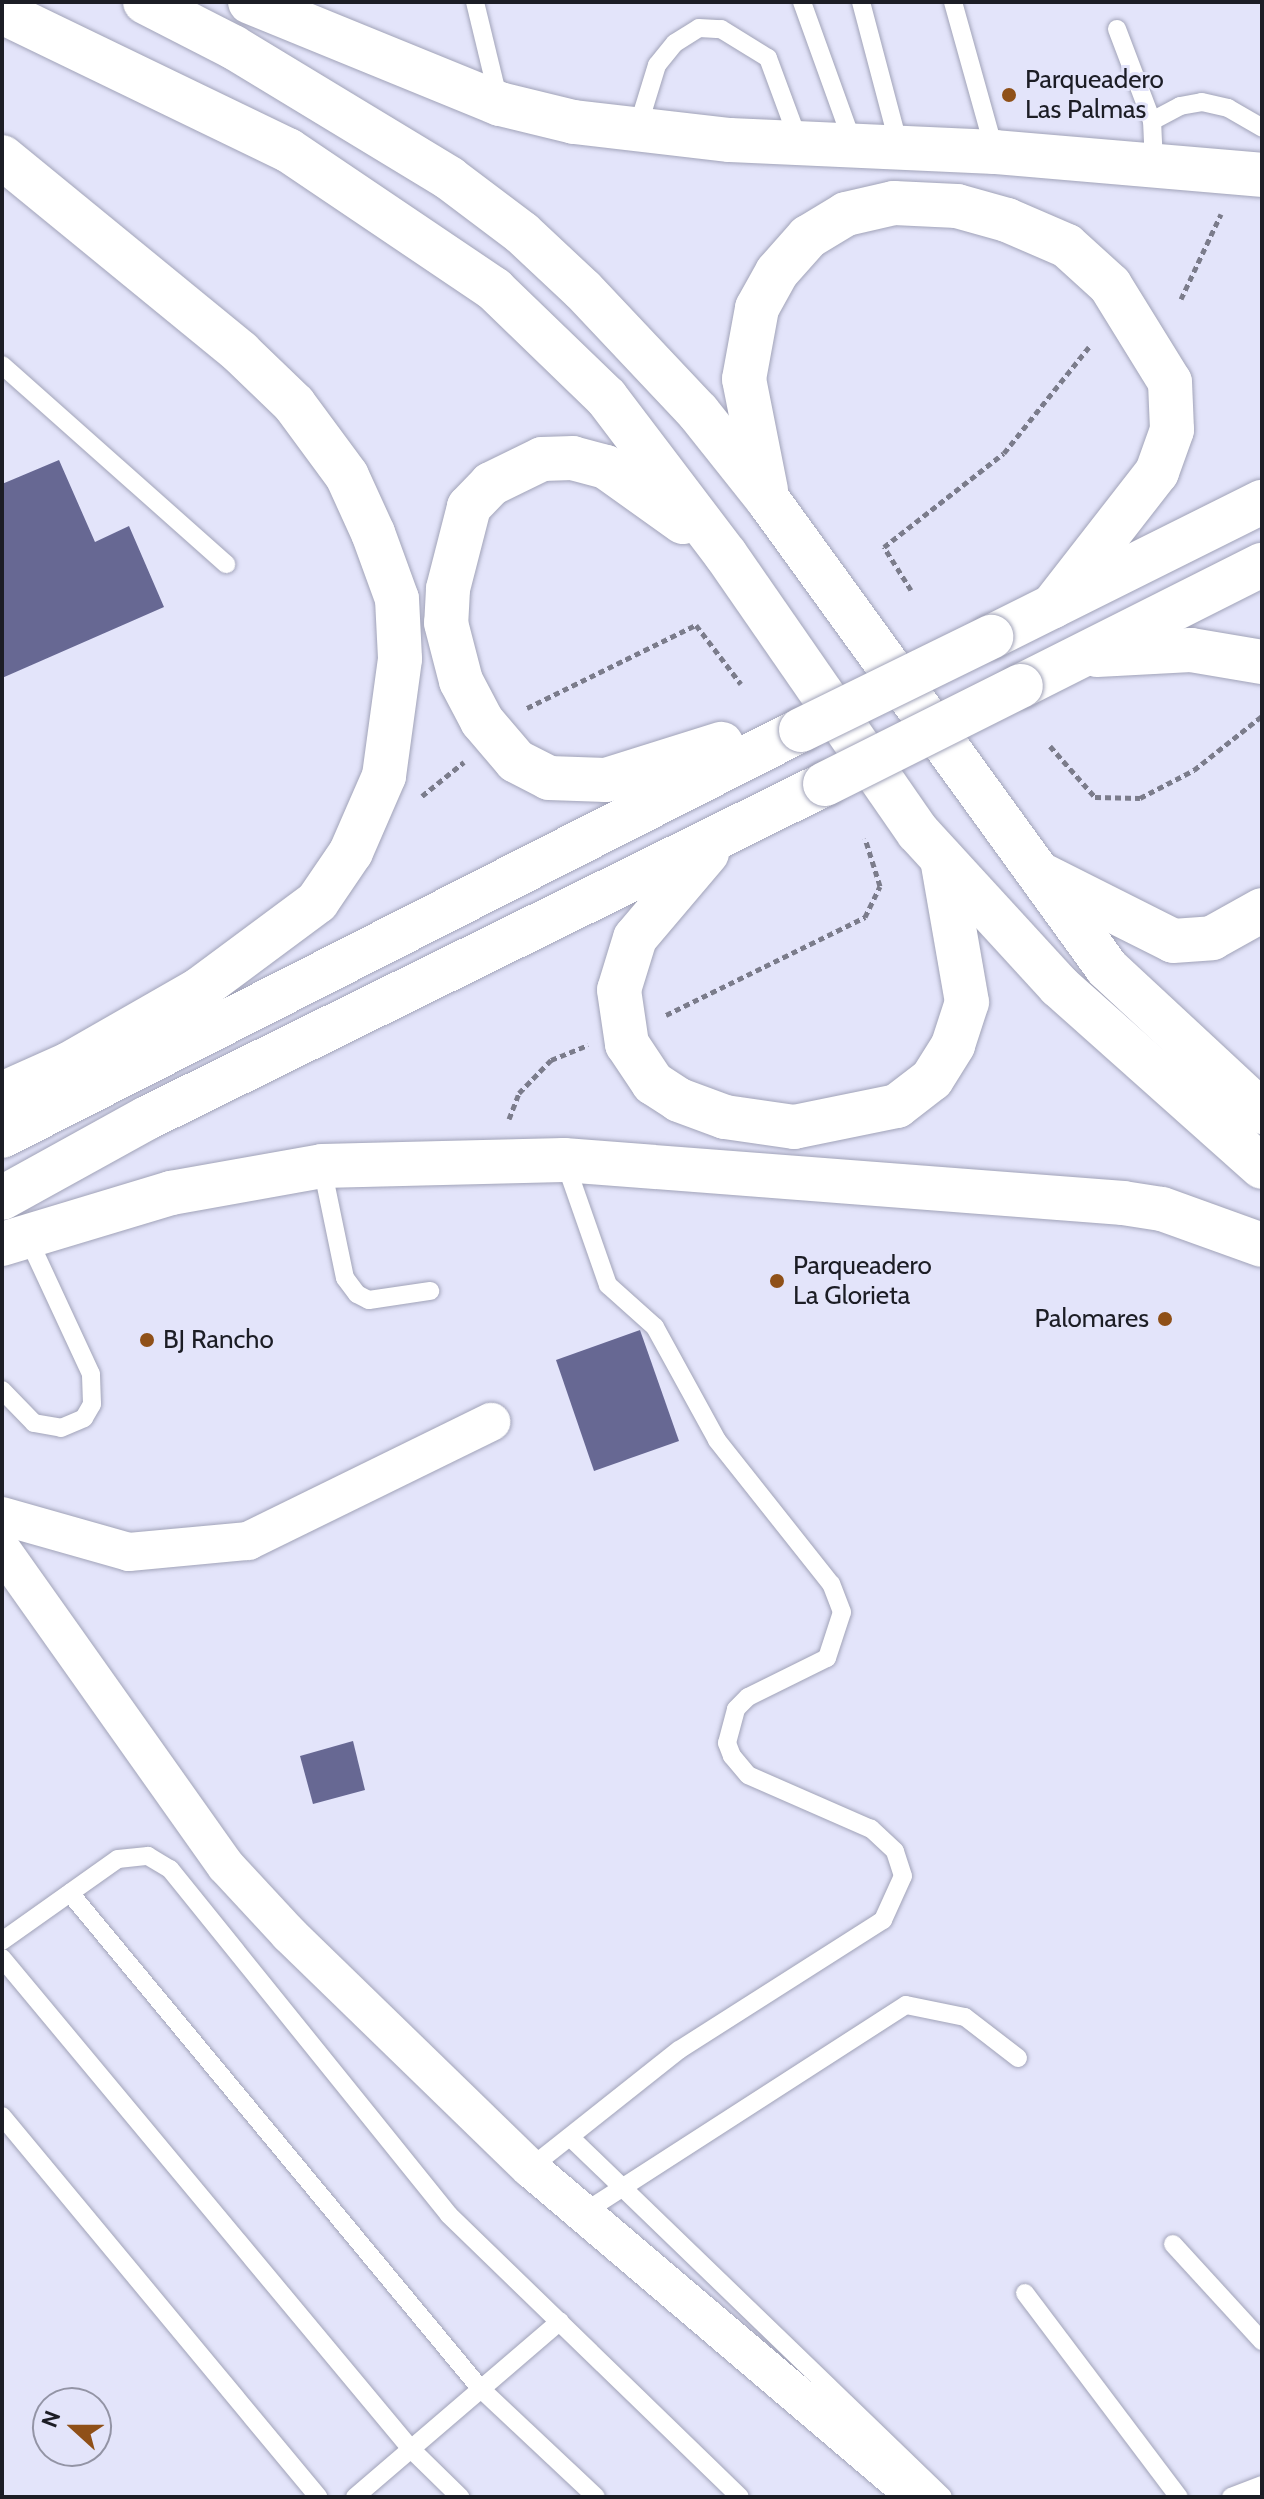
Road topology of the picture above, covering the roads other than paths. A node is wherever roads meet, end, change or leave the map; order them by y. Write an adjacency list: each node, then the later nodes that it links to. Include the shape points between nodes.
1 (145, 2): 20 (main road, via 411,154 522,233 698,412)
2 (250, 2): 9 (main road)
3 (475, 2): 9 (lane)
4 (802, 2): 14 (lane)
5 (861, 2): 15 (lane)
6 (953, 2): 16 (lane)
7 (2, 12): 22 (main road, via 288,150 494,289 606,397)
8 (1117, 29): 12 (lane)
9 (500, 104): 11 (main road)
10 (1262, 128): 12 (lane, via 1202,102)
11 (637, 130): 13 (main road); 13 (lane, via 657,65 675,43 699,28 721,29 768,58)
12 (1153, 142): 16 (main road); 18 (main road)
13 (800, 145): 14 (main road)
14 (854, 147): 15 (main road)
15 (900, 149): 16 (main road)
16 (995, 152)
17 (2, 157): 33 (main road, via 240,352 294,404 347,476 373,533 397,599 400,659 384,776 351,852 317,902 137,1027)
18 (1251, 174)
19 (2, 365): 23 (lane)
20 (768, 500): 25 (main road, via 744,379 757,308 777,272 808,237 846,214 894,203 957,206 1007,220 1067,246 1110,285 1170,382 1172,430 1157,472); 31 (main road)
21 (1262, 502): 25 (main road)
22 (726, 555): 28 (main road, via 606,467 573,458 542,459 491,484 469,507 448,589 446,623 461,681 516,761 549,778 606,780 753,733); 30 (main road)
23 (226, 564)
24 (1262, 565): 26 (main road)
25 (1052, 607): 28 (main road, bridge)
26 (1079, 657): 27 (main road, via 1191,650); 29 (main road, bridge)
27 (1262, 662)
28 (801, 730): 35 (main road)
29 (724, 835): 30 (main road, via 635,938 619,990 627,1044 653,1083 679,1100 725,1117 794,1127 897,1106 932,1079 953,1045 967,1002); 39 (main road, via 147,1118)
30 (942, 859): 38 (main road, via 1059,986)
31 (1029, 868): 32 (main road, via 1173,941 1212,938); 34 (main road, via 1107,968)
32 (1262, 910)
33 (2, 1094)
34 (1262, 1112)
35 (2, 1136)
36 (564, 1160): 37 (main road); 41 (main road, via 1123,1203 1162,1209); 52 (lane, via 608,1285 655,1327 717,1440 831,1584 842,1612 827,1658 748,1697 736,1709 727,1743 732,1756 748,1775 871,1829 895,1851 903,1876 883,1920 679,2050)
37 (322, 1166): 40 (main road, via 171,1193); 42 (lane, via 345,1278 357,1294 369,1300)
38 (1262, 1167)
39 (2, 1198)
40 (14, 1239): 43 (lane, via 91,1374 92,1404 84,1418 61,1428 34,1423)
41 (1262, 1245)
42 (430, 1291)
43 (2, 1390)
44 (491, 1422): 45 (street, via 248,1541 129,1552)
45 (2, 1516)
46 (2, 1550): 53 (street, via 226,1866 394,2042)
47 (70, 1893): 48 (lane); 58 (lane, via 118,1859 148,1856 170,1869 364,2117 449,2215); 60 (lane)
48 (2, 1941)
49 (2, 1958): 61 (lane)
50 (1018, 2058): 54 (lane, via 965,2017 906,2005)
51 (2, 2116): 63 (lane)
52 (570, 2137): 53 (lane); 54 (lane)
53 (530, 2168): 55 (street)
54 (619, 2185): 55 (lane); 69 (lane)
55 (583, 2213): 68 (street)
56 (1173, 2244): 59 (lane)
57 (1025, 2293): 70 (lane)
58 (560, 2321): 60 (lane); 67 (lane)
59 (1262, 2341)
60 (480, 2388): 61 (lane); 66 (lane)
61 (411, 2449): 64 (lane); 65 (lane)
62 (1262, 2485): 71 (lane)
63 (318, 2497)
64 (355, 2497)
65 (460, 2497)
66 (596, 2497)
67 (740, 2497)
68 (917, 2497)
69 (943, 2497)
70 (1179, 2497)
71 (1231, 2497)

